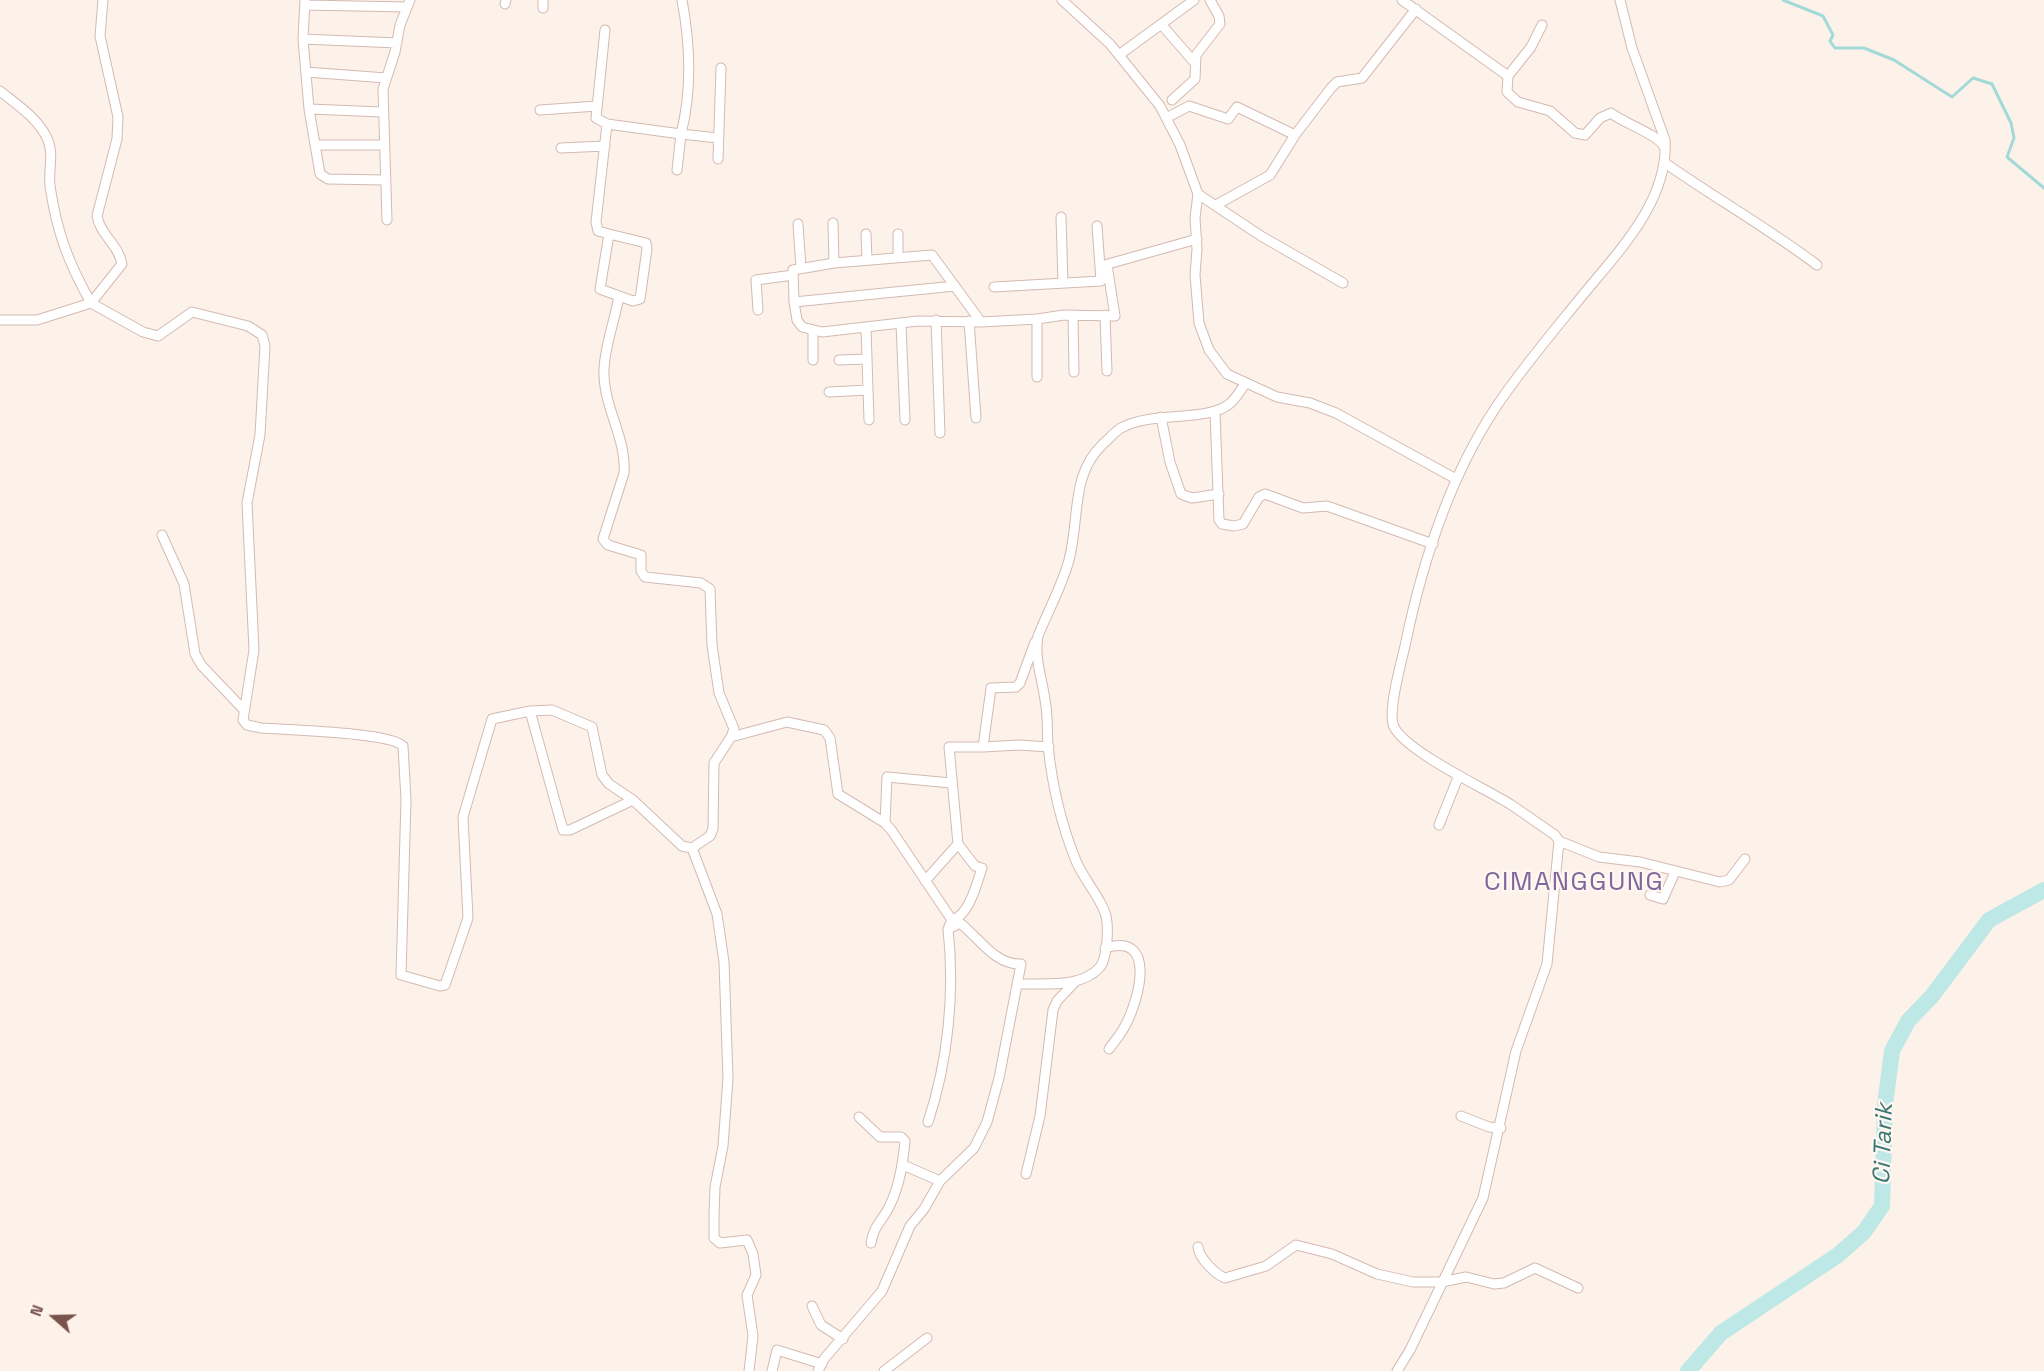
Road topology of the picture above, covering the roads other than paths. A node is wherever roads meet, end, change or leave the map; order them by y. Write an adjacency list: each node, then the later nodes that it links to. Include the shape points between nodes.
1 (103, 0): 65 (street, via 100,36 118,117 117,139 97,216 99,227 121,255 122,264)
2 (682, 0): 30 (street, via 687,28 687,103)
3 (1062, 0): 16 (street)
4 (1194, 0): 11 (street)
5 (1210, 0): 17 (street, via 1220,22)
6 (1402, 0): 10 (street)
7 (1620, 0): 38 (street, via 1632,48 1665,140)
8 (305, 3): 9 (street); 14 (street)
9 (408, 4): 15 (street)
10 (1416, 9): 20 (street); 31 (street, via 1362,78 1337,82)
11 (1161, 24): 16 (street); 17 (street)
12 (1542, 25): 20 (street, via 1531,47)
13 (605, 30): 24 (street)
14 (303, 39): 15 (street); 19 (street)
15 (397, 43): 21 (street)
16 (1119, 55): 28 (street)
17 (1194, 62): 23 (street, via 1196,80)
18 (721, 68): 32 (street)
19 (306, 72): 21 (street); 25 (street)
20 (1508, 76): 38 (street, via 1507,92 1518,102 1550,111 1575,133 1585,135 1600,118 1611,113 1664,143)
21 (386, 78): 27 (street)
22 (0, 91): 65 (street, via 33,118 47,138 52,159 50,185 61,239)
23 (1172, 100)
24 (597, 106): 26 (street); 29 (street, via 596,118)
25 (309, 109): 27 (street); 33 (street)
26 (540, 110)
27 (382, 112): 34 (street)
28 (1168, 117): 31 (street, via 1189,106 1228,119 1237,107); 41 (street)
29 (607, 124): 30 (street); 35 (street)
30 (681, 134): 32 (street); 39 (street)
31 (1295, 135): 42 (street, via 1270,175)
32 (718, 138): 37 (street)
33 (315, 145): 34 (street); 40 (street, via 318,169 324,178)
34 (383, 146): 40 (street)
35 (605, 146): 36 (street); 48 (street, via 596,222 598,231)
36 (561, 148)
37 (718, 159)
38 (1665, 159): 55 (street); 92 (street, via 1656,190 1639,222 1496,406)
39 (677, 170)
40 (384, 180): 44 (street)
41 (1198, 194): 42 (street); 51 (street)
42 (1216, 205): 60 (street)
43 (1061, 217): 59 (street)
44 (387, 220)
45 (833, 223): 54 (street)
46 (798, 224): 57 (street)
47 (1097, 226): 56 (street)
48 (609, 234): 63 (street, via 600,289); 63 (street, via 645,243 647,249 640,299)
49 (866, 234): 53 (street)
50 (898, 234): 52 (street)
51 (1197, 239): 56 (street); 83 (street, via 1195,276 1203,338 1227,374)
52 (898, 257): 53 (street); 61 (street, via 932,255)
53 (867, 260): 54 (street)
54 (834, 263): 57 (street)
55 (1817, 265)
56 (1103, 266): 59 (street, via 1101,281); 68 (street, via 1115,316)
57 (801, 268): 58 (street, via 793,270)
58 (793, 275): 64 (street); 66 (street, via 756,280)
59 (1063, 283): 62 (street)
60 (1343, 283)
61 (955, 286): 64 (street); 73 (street)
62 (993, 286)
63 (619, 296): 99 (street, via 604,369 610,411 625,462 603,539 608,545 641,555 641,571 647,578 701,584 710,589 712,645 719,693 734,729)
64 (794, 302): 76 (street, via 797,320)
65 (91, 303): 70 (street, via 37,320); 97 (street, via 143,332 158,336 192,312 254,328 264,340 260,435 247,503 254,650)
66 (758, 310)
67 (1073, 315): 68 (street); 69 (street); 81 (street)
68 (1105, 315): 80 (street)
69 (1036, 319): 73 (street); 82 (street)
70 (0, 320)
71 (936, 320): 72 (street); 74 (street); 91 (street)
72 (969, 321): 73 (street); 88 (street)
73 (981, 322)
74 (901, 324): 75 (street); 90 (street)
75 (866, 328): 76 (street); 77 (street)
76 (813, 332): 78 (street)
77 (867, 359): 79 (street); 84 (street)
78 (813, 360)
79 (839, 360)
80 (1107, 370)
81 (1074, 372)
82 (1037, 377)
83 (1245, 384): 86 (street, via 1229,404); 92 (street, via 1277,397 1336,412)
84 (868, 390): 85 (street); 89 (street)
85 (829, 392)
86 (1215, 412): 87 (street); 93 (street)
87 (1161, 417): 93 (street, via 1181,494 1192,498); 96 (street, via 1119,429 1085,466 1068,563)
88 (976, 418)
89 (869, 420)
90 (905, 420)
91 (940, 433)
92 (1456, 479): 95 (street)
93 (1219, 494): 95 (street, via 1219,520 1225,525 1243,524 1259,497 1265,494 1303,508 1327,506)
94 (162, 535): 97 (street, via 184,584 195,654)
95 (1433, 544): 102 (street, via 1411,617 1392,720 1396,730 1424,755)
96 (1038, 636): 100 (street, via 1020,683 1016,687 991,688); 101 (street, via 1037,665 1046,700)
97 (244, 710): 98 (street, via 244,722 250,726 396,740 403,746 406,800 401,972 406,978 440,986 447,982 468,918 463,817 490,723 492,718)
98 (530, 711): 104 (street, via 552,710 592,727 603,777); 104 (street, via 562,829 570,830)
99 (731, 737): 105 (street, via 787,722 821,728 830,738 838,794); 109 (street, via 714,763 713,829 710,837)
100 (983, 747): 101 (street); 103 (street, via 949,747)
101 (1048, 747): 115 (street, via 1056,802 1068,840 1107,921)
102 (1459, 775): 106 (street); 107 (street, via 1510,804)
103 (951, 783): 105 (street, via 887,777); 108 (street)
104 (633, 800): 109 (street, via 682,846)
105 (885, 823): 112 (street)
106 (1439, 825)
107 (1559, 841): 111 (street, via 1599,857 1640,862); 122 (street, via 1548,958 1516,1051)
108 (958, 844): 112 (street); 114 (street, via 975,866 982,868 966,906)
109 (692, 848): 134 (street, via 717,914 726,982 728,1078 723,1146 715,1187 714,1234 720,1243 747,1240 753,1254 756,1275 747,1295 753,1343)
110 (1745, 859): 111 (street, via 1725,883)
111 (1675, 872): 113 (street, via 1663,899)
112 (925, 881): 114 (street)
113 (1650, 896)
114 (950, 925): 117 (street, via 960,923 990,953 1021,964); 121 (street, via 950,1008)
115 (1105, 948): 116 (street, via 1101,965); 118 (street, via 1118,944 1132,947 1140,963 1129,1018)
116 (1074, 982): 117 (street); 124 (street, via 1053,1010 1044,1094)
117 (1017, 984): 125 (street, via 987,1122 974,1148)
118 (1108, 1049)
119 (1461, 1116): 122 (street)
120 (859, 1118): 123 (street, via 880,1137 904,1139)
121 (928, 1122)
122 (1501, 1128): 128 (street, via 1483,1197)
123 (903, 1165): 125 (street); 126 (street, via 891,1204 874,1227)
124 (1026, 1174)
125 (940, 1181): 132 (street, via 910,1226 882,1291)
126 (871, 1243)
127 (1198, 1247): 128 (street, via 1198,1253 1225,1278 1266,1266 1296,1245 1332,1254 1377,1274 1413,1282)
128 (1442, 1282): 129 (street, via 1466,1277 1504,1283 1535,1268); 137 (street)
129 (1578, 1288)
130 (812, 1306): 132 (street, via 821,1325)
131 (927, 1338): 136 (street)
132 (843, 1339): 133 (street)
133 (820, 1368): 135 (street, via 777,1350)
134 (749, 1371)
135 (771, 1371)
136 (884, 1371)
137 (1396, 1371)

